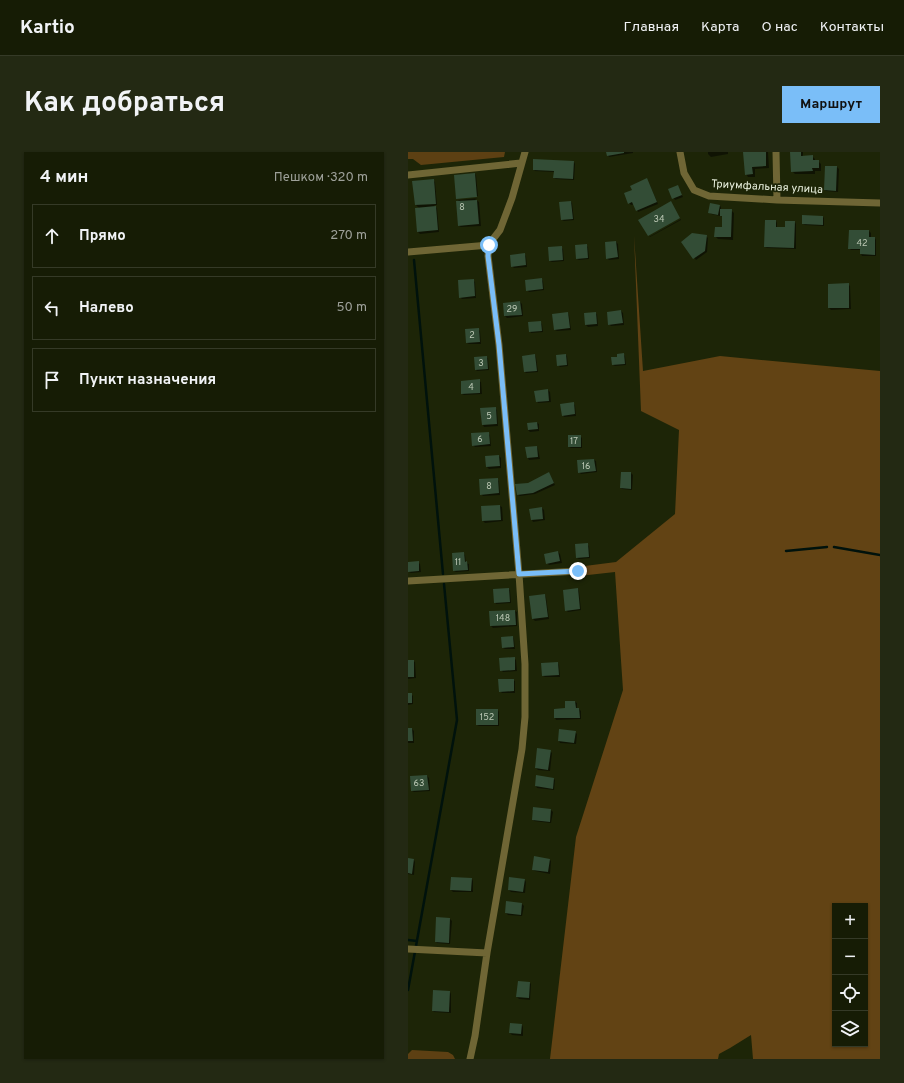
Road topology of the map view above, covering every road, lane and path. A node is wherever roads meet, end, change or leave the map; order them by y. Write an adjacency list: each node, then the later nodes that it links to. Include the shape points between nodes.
1 (524, 152): 4 (street)
2 (680, 152): 6 (street, Триумфальная улица, via 684,173 694,190 709,196)
3 (776, 152): 6 (street)
4 (522, 163): 5 (street); 8 (street, via 500,230)
5 (408, 175)
6 (777, 200): 7 (street, Триумфальная улица)
7 (880, 203)
8 (489, 245): 9 (street); 11 (street)
9 (408, 252)
10 (578, 571): 11 (street)
11 (519, 574): 12 (street); 14 (street, via 525,664 525,717 522,749)
12 (408, 581)
13 (410, 949): 14 (street)
14 (487, 953): 15 (street)
15 (470, 1059)

